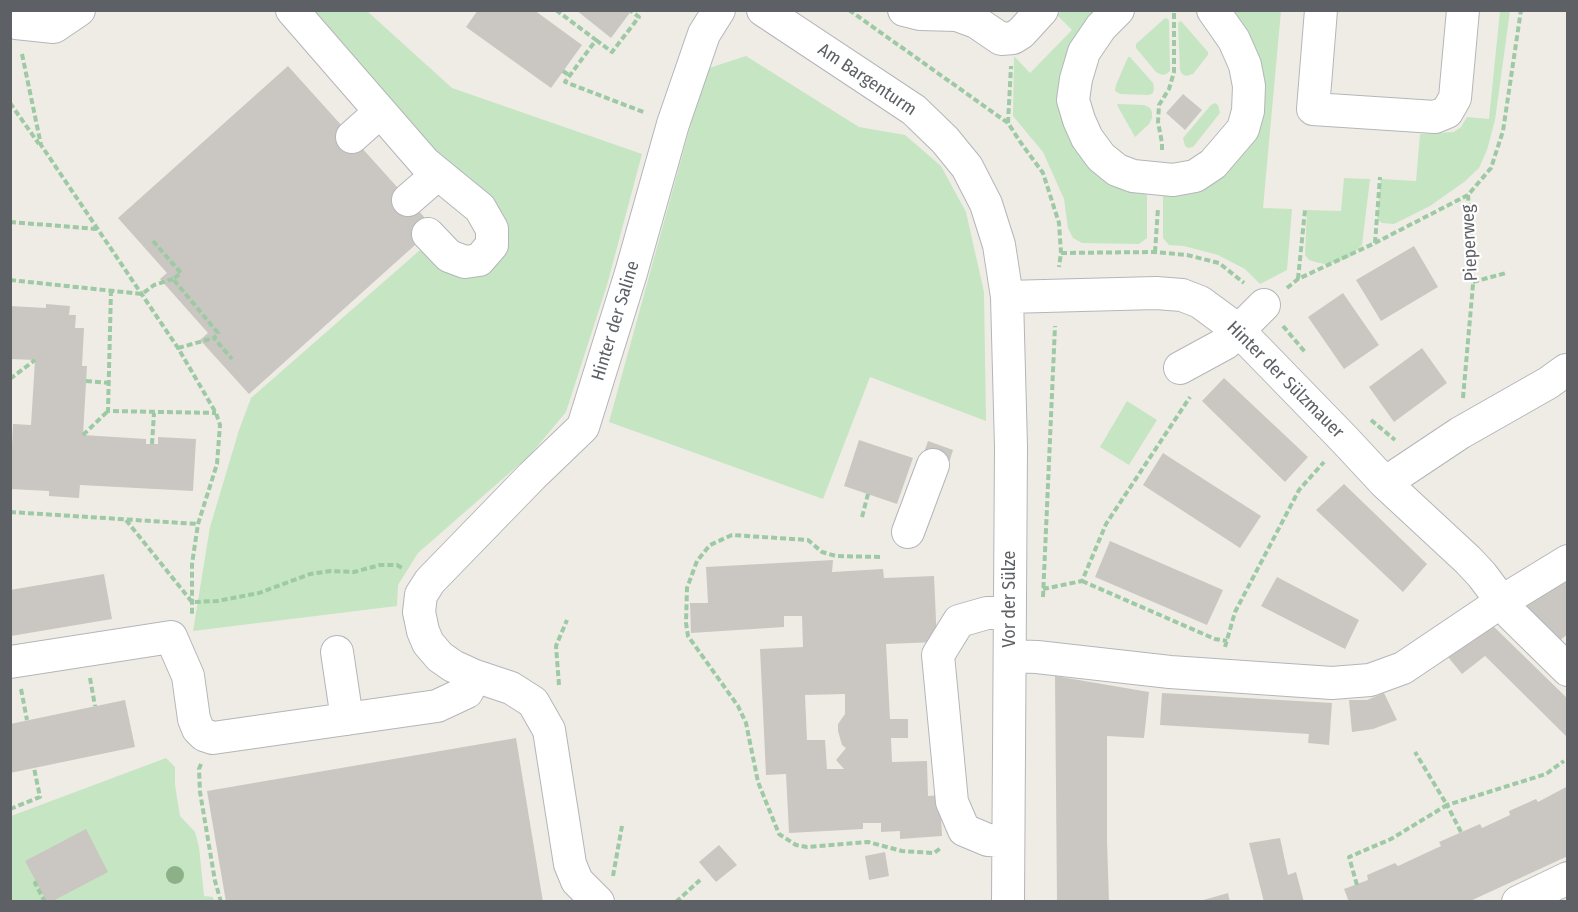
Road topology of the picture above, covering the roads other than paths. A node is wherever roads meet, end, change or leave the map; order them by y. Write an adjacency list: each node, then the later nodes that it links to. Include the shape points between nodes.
1 (79, 10): 11 (street, via 54,27)
2 (292, 10): 12 (street)
3 (719, 10): 32 (street, Hinter der Saline, via 704,34 673,124 583,427 430,581 421,595 419,612 428,643 440,657)
4 (763, 10): 17 (street, Am Bargenturm, via 914,110 945,140 967,167 986,204 999,245)
5 (904, 10): 6 (street, via 957,15 1001,39 1021,33)
6 (1042, 10)
7 (1118, 10): 8 (street, via 1084,52 1073,100 1079,120 1101,157 1117,170 1133,176 1173,180 1195,176 1213,164 1243,129 1248,111 1245,65 1234,40)
8 (1213, 10)
9 (1321, 10): 10 (street, via 1313,109 1435,117 1447,112 1455,99)
10 (1463, 10)
11 (15, 17)
12 (380, 112): 13 (street); 14 (street)
13 (352, 137)
14 (438, 174): 15 (street); 16 (street, via 480,208 492,229 492,245 479,260 465,262 449,256)
15 (408, 200)
16 (428, 234)
17 (1007, 297): 19 (street, Hinter der Sülzmauer, via 1156,293 1182,296 1200,302); 27 (street, Vor der Sülze)
18 (1264, 305): 19 (street)
19 (1238, 330): 21 (street); 23 (street, Hinter der Sülzmauer)
20 (1566, 370): 23 (street)
21 (1187, 380)
22 (933, 465): 24 (street)
23 (1385, 483): 26 (street, Hinter der Sülzmauer, via 1468,560)
24 (908, 532)
25 (1568, 561): 26 (street)
26 (1501, 602): 29 (street, via 1403,668 1370,680 1332,683); 31 (street, Hinter der Sülzmauer)
27 (1010, 613): 29 (street, Vor der Sülze); 34 (street, via 987,613 959,621 938,655 952,802 964,830 988,840)
28 (337, 652): 33 (street)
29 (1010, 656): 34 (street, Vor der Sülze)
30 (10, 662): 33 (street, via 171,636 188,676 194,719 204,735 213,738)
31 (1568, 670)
32 (475, 676): 33 (street, via 467,692 437,706); 36 (street, via 511,688 533,702 549,730 570,864 577,881)
33 (347, 719)
34 (1008, 842): 37 (street, Vor der Sülze)
35 (1568, 878): 38 (street)
36 (605, 892)
37 (1008, 902)
38 (1518, 902)

